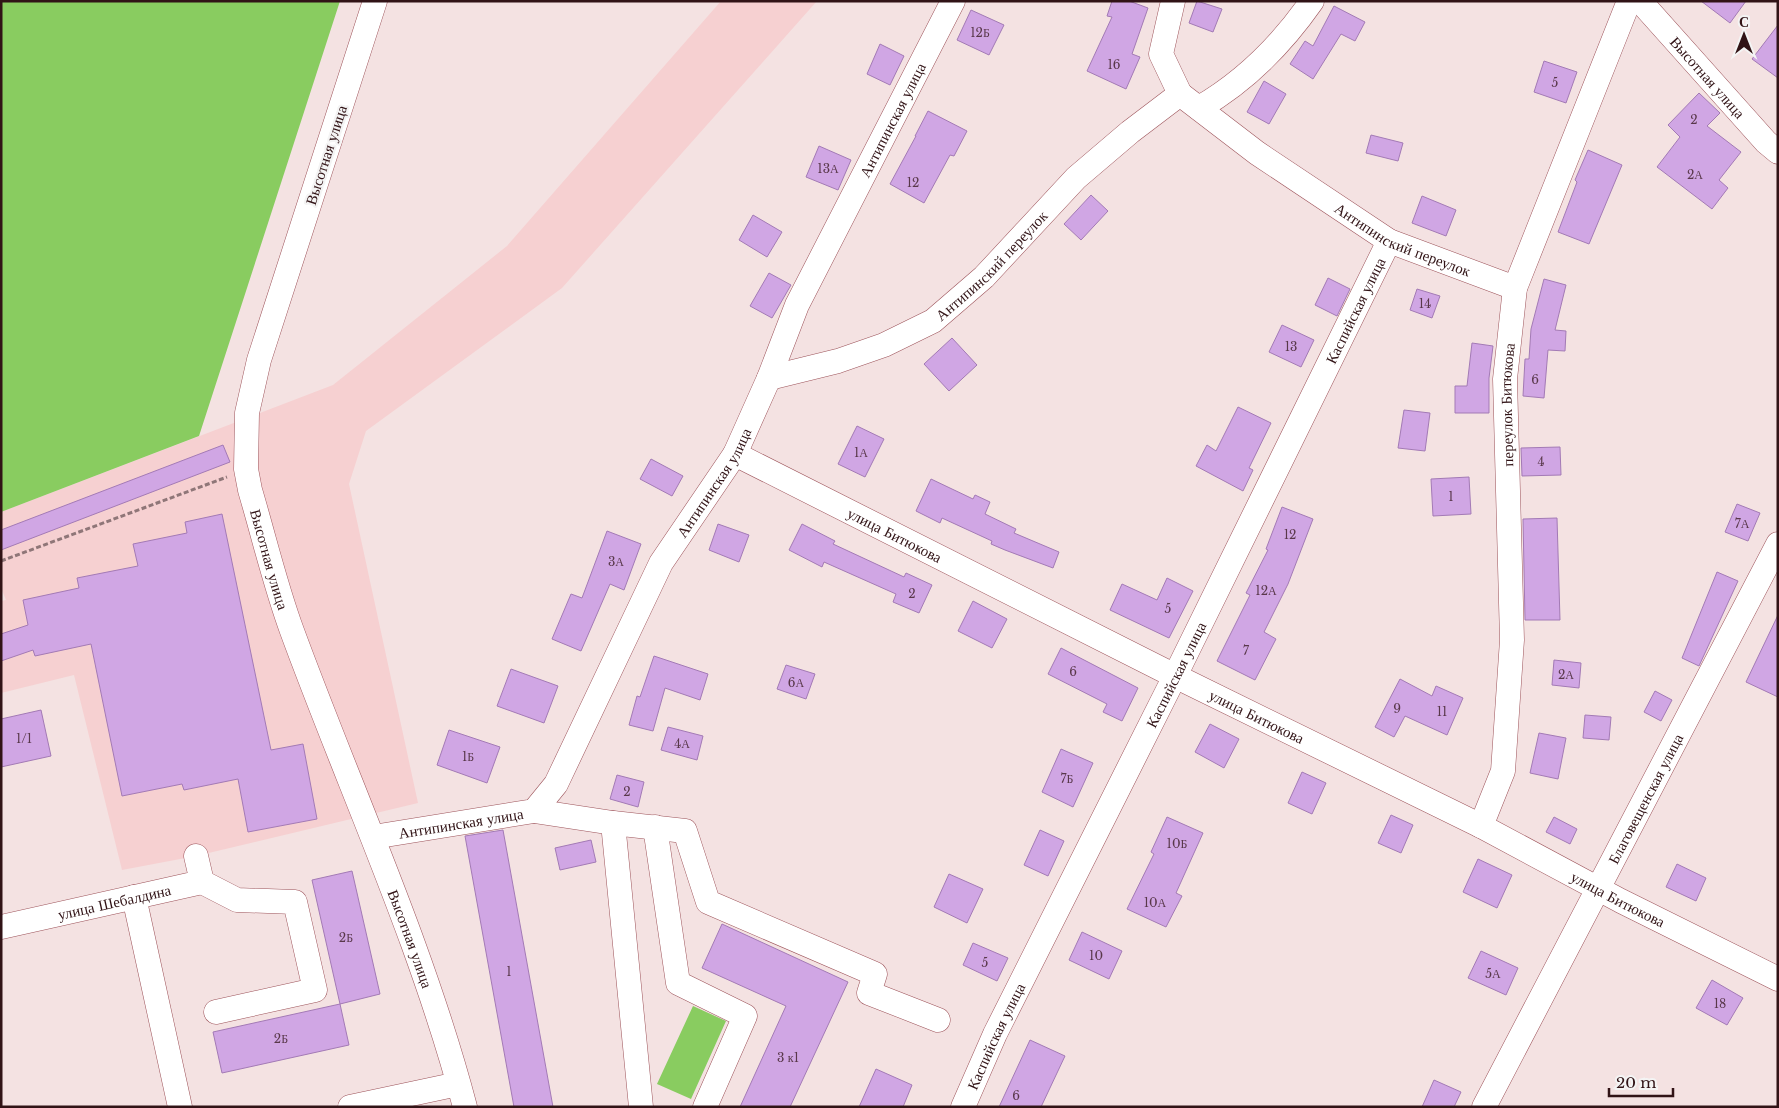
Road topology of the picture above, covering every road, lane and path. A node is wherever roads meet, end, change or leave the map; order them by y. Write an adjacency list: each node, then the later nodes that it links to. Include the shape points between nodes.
1 (375, 1): 14 (street, Высотная улица, via 259,360 247,413)
2 (952, 1): 12 (street, Антипинская улица, via 797,305)
3 (1173, 1): 7 (street, Антипинский переулок, via 1161,54)
4 (1312, 1): 8 (street, via 1295,25 1247,75)
5 (1628, 1): 11 (street, переулок Битюкова)
6 (1640, 1): 9 (street, Высотная улица)
7 (1180, 94): 8 (street, Антипинский переулок); 12 (street, Антипинский переулок, via 1076,178 984,277 933,321 884,345 838,361)
8 (1199, 108): 10 (street, Антипинский переулок, via 1257,153)
9 (1778, 152)
10 (1390, 241): 11 (street, Антипинский переулок); 17 (street, Каспийская улица)
11 (1515, 288): 20 (street, переулок Битюкова, via 1506,379 1512,640 1503,771)
12 (769, 378): 13 (street, Антипинская улица)
13 (735, 454): 17 (street, улица Битюкова); 18 (street, Антипинская улица, via 661,564 556,784)
14 (246, 469): 16 (path); 22 (street, Высотная улица, via 291,629)
15 (1778, 544): 25 (street, Благовещенская улица)
16 (1, 561)
17 (1175, 676): 20 (street, улица Битюкова); 37 (street, Каспийская улица, via 994,1034)
18 (534, 811): 19 (street); 22 (street, Антипинская улица)
19 (613, 823): 21 (street); 35 (street)
20 (1481, 826): 25 (street, улица Битюкова)
21 (655, 827): 30 (street, via 685,831 708,902 875,974 869,993); 36 (street, via 678,983 745,1016)
22 (373, 837): 31 (street, Высотная улица, via 447,1041)
23 (196, 856): 24 (street)
24 (202, 882): 26 (street, улица Шебалдина); 29 (street, via 237,900 295,902 315,990)
25 (1598, 888): 28 (street, улица Битюкова); 38 (street, Благовещенская улица)
26 (134, 897): 27 (street, улица Шебалдина); 32 (street)
27 (1, 927)
28 (1778, 979)
29 (216, 1012)
30 (938, 1020)
31 (458, 1084): 33 (street); 34 (street, Высотная улица)
32 (180, 1107)
33 (350, 1107)
34 (465, 1107)
35 (641, 1107)
36 (705, 1107)
37 (963, 1107)
38 (1484, 1107)

